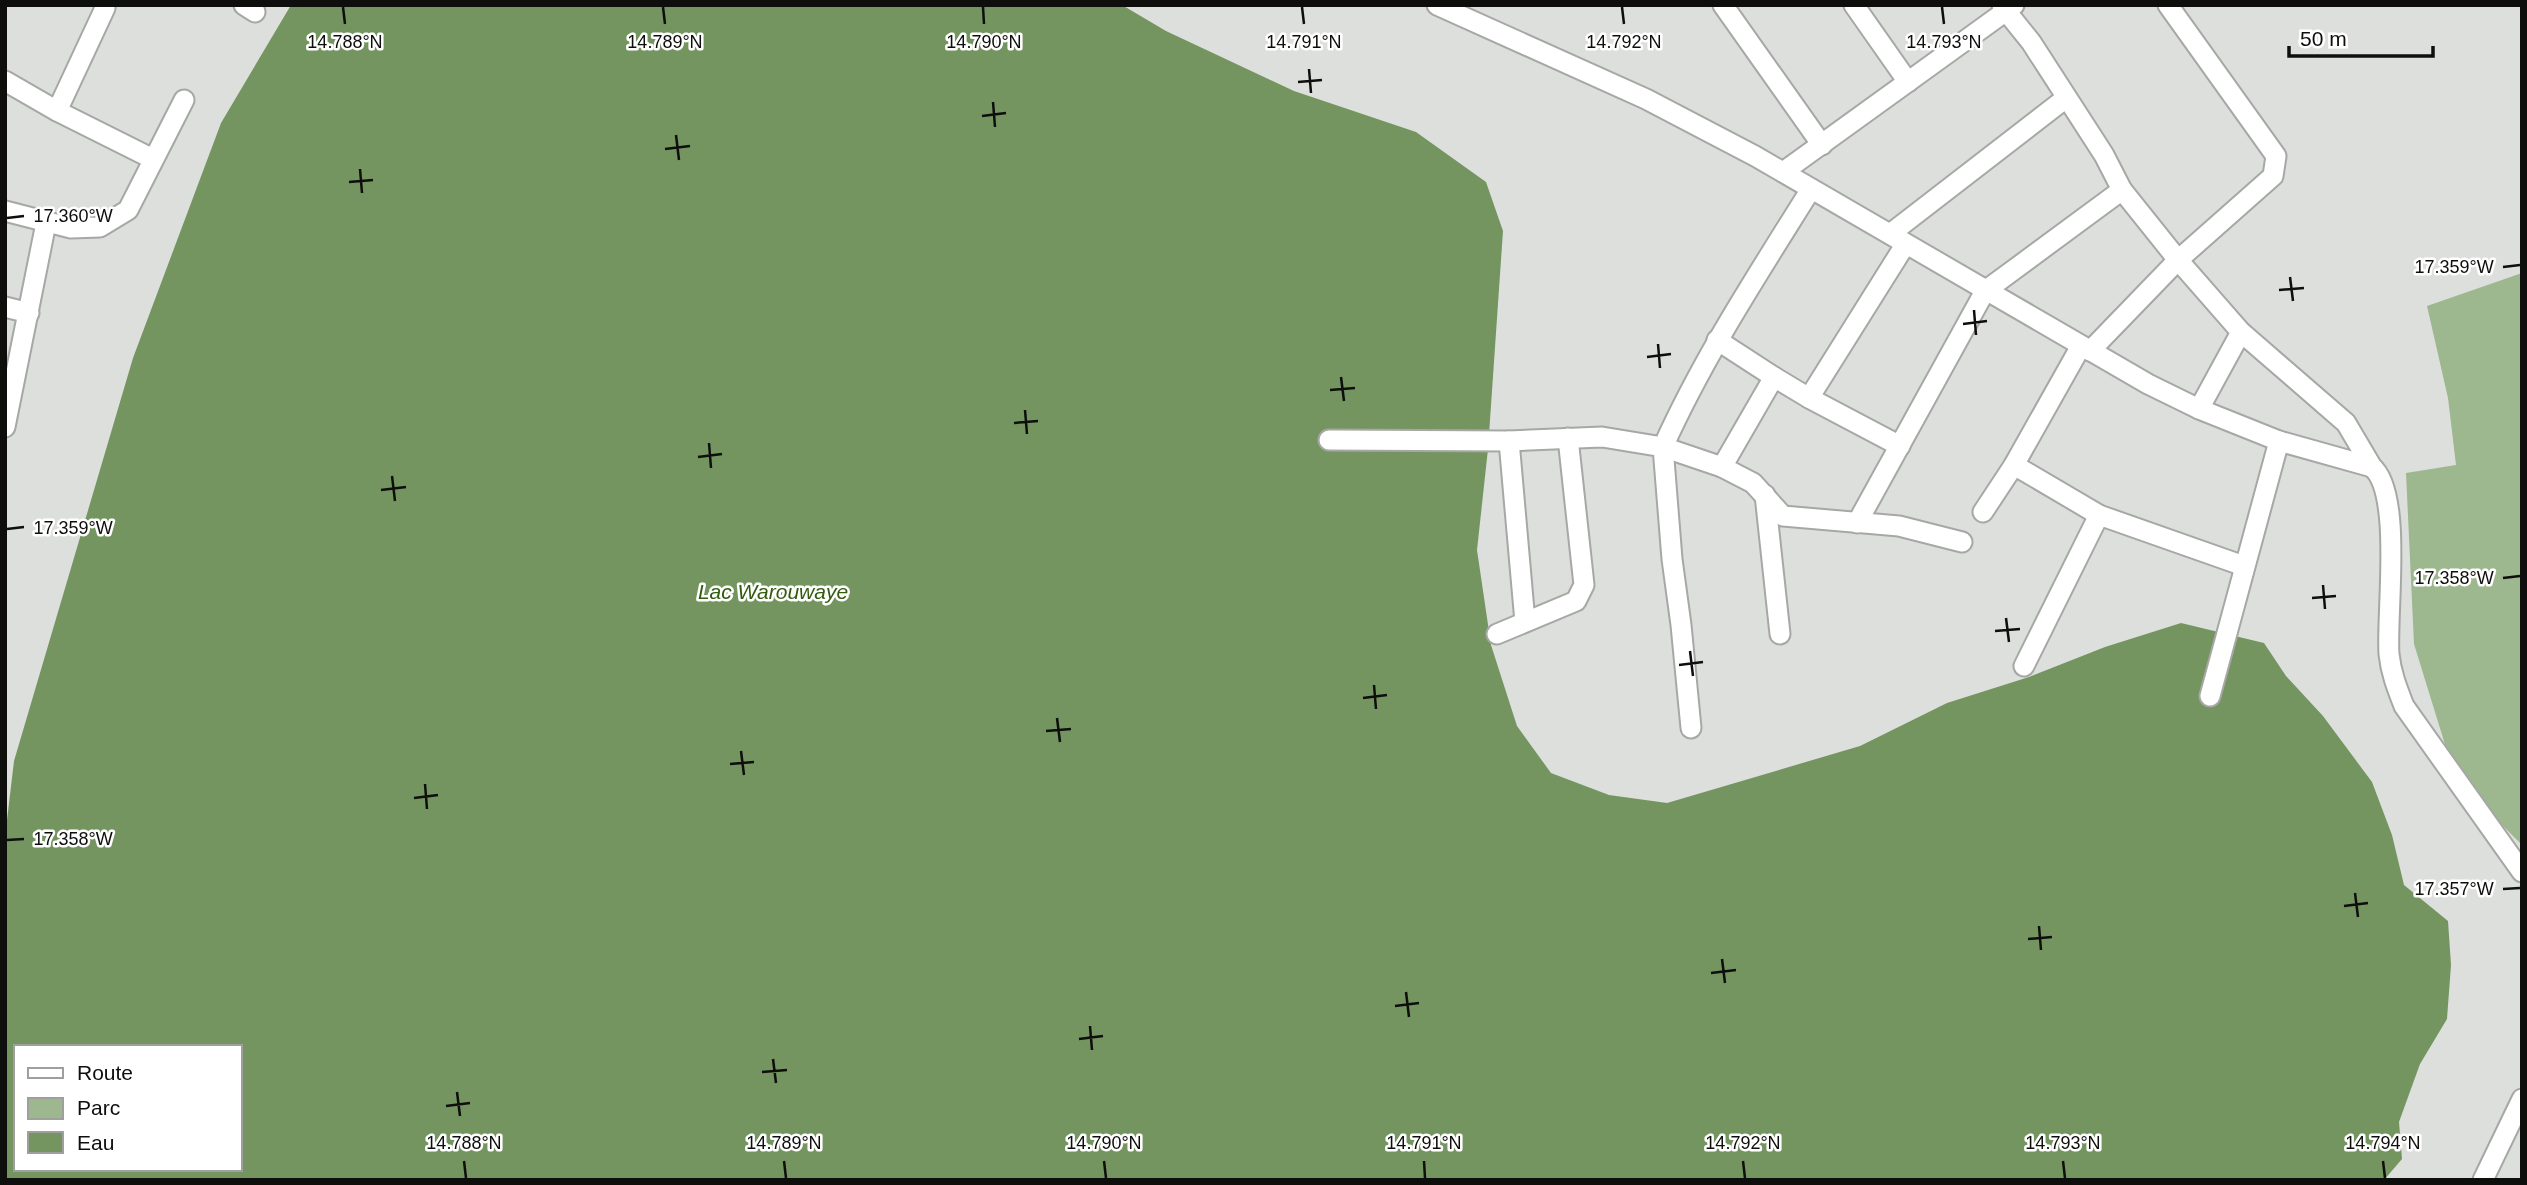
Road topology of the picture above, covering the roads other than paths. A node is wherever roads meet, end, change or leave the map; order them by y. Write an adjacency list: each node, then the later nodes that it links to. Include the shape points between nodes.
1 (1437, 5): 14 (street, via 1646,99)
2 (1723, 5): 12 (street)
3 (1854, 5): 8 (street)
4 (2168, 5): 20 (street, via 2276,156 2273,176)
5 (2007, 7): 8 (street); 9 (street)
6 (105, 8): 11 (street)
7 (5, 81): 11 (street)
8 (1908, 82): 12 (street)
9 (2066, 98): 16 (street); 19 (street)
10 (184, 100): 13 (street)
11 (57, 111): 13 (street)
12 (1822, 145): 14 (street)
13 (153, 159): 18 (street, via 128,210 109,222 80,228)
14 (1783, 172): 15 (street)
15 (1811, 189): 19 (street); 25 (street)
16 (2122, 190): 20 (street); 21 (street)
17 (5, 211): 18 (street)
18 (46, 223): 23 (street)
19 (1898, 239): 21 (street); 28 (street)
20 (2178, 260): 24 (street); 26 (street)
21 (1985, 291): 26 (street); 36 (street)
22 (5, 307): 23 (street)
23 (29, 313): 29 (street)
24 (2241, 332): 30 (street); 40 (street, via 2347,422)
25 (1717, 340): 27 (street); 37 (street)
26 (2086, 348): 30 (street); 38 (street)
27 (1774, 377): 28 (street); 39 (street)
28 (1810, 398): 36 (street)
29 (8, 406): 31 (street)
30 (2199, 409): 34 (street)
31 (5, 427)
32 (1568, 438): 35 (street); 37 (street, via 1601,437); 47 (street, via 1584,585 1576,601)
33 (1329, 440): 35 (street)
34 (2279, 440): 40 (street); 46 (street)
35 (1509, 441): 47 (street)
36 (1900, 446): 44 (street)
37 (1663, 447): 39 (street); 52 (street)
38 (2014, 465): 42 (street); 43 (street)
39 (1722, 467): 41 (street, via 1754,483)
40 (2372, 467): 53 (street, via 2381,477 2391,529 2389,652 2393,681 2404,706)
41 (1765, 495): 44 (street, via 1783,516); 49 (street)
42 (1983, 512)
43 (2099, 515): 46 (street); 50 (street)
44 (1857, 523): 45 (street, via 1899,526)
45 (1962, 542)
46 (2244, 566): 51 (street)
47 (1525, 622): 48 (street)
48 (1497, 634)
49 (1780, 634)
50 (2024, 667)
51 (2210, 696)
52 (1691, 728)
53 (2522, 872)
54 (2522, 1099): 55 (street)
55 (2483, 1180)

